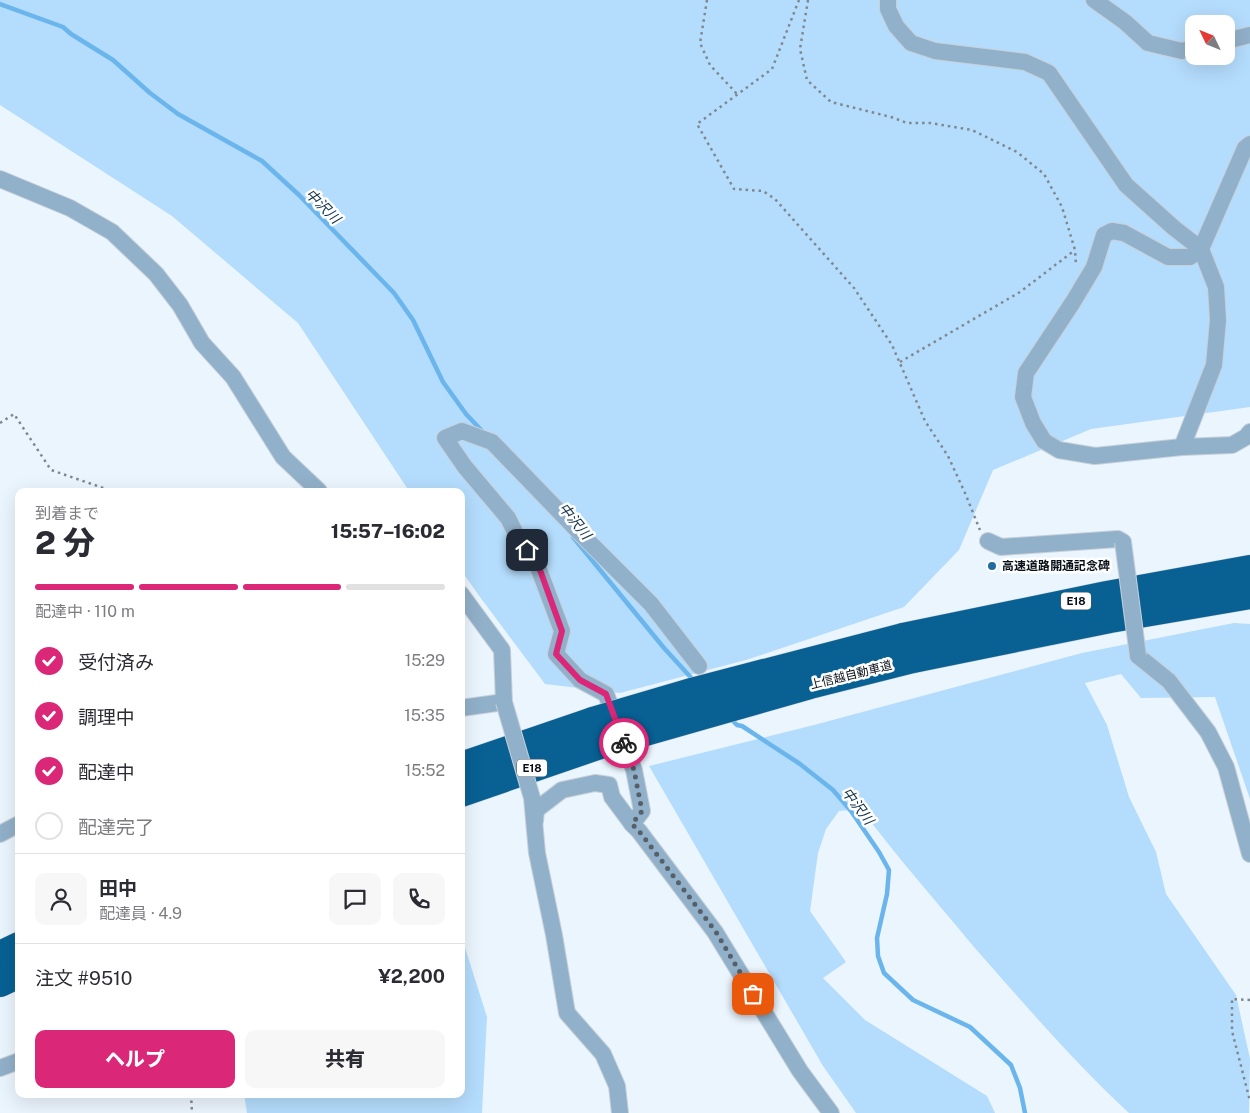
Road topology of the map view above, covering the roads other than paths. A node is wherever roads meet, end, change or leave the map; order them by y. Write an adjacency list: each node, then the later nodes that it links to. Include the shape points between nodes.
1 (888, 0): 8 (street, via 888,10 896,26 911,43 935,52 1025,62 1050,73 1126,185)
2 (1094, 0): 5 (street, via 1148,43)
3 (1250, 35): 4 (street)
4 (1235, 39)
5 (1185, 50)
6 (1250, 144): 8 (street, via 1245,148)
7 (0, 179): 11 (street, via 70,208 112,232 156,274 180,305 202,343 233,377 283,457)
8 (1201, 249): 10 (street, via 1216,286 1218,320 1214,365); 10 (street, via 1190,257 1168,257 1124,233 1112,231 1104,235 1094,267 1026,373 1023,397 1044,441 1060,450 1095,456)
9 (1250, 432): 10 (street, via 1232,445)
10 (1182, 447)
11 (316, 488)
12 (988, 541): 27 (street, bridge, via 1001,547 1118,539 1123,542 1138,656 1169,681 1208,732 1226,767)
13 (1250, 568): 16 (highway, 上信越自動車道 / E18, via 1107,595)
14 (1250, 595): 16 (highway, 上信越自動車道 / E18, via 1110,620)
15 (465, 599): 18 (street, via 502,650)
16 (908, 648): 20 (highway, 上信越自動車道 / E18, bridge, via 695,691)
17 (700, 666): 23 (street, via 651,604 492,442 462,431 445,438 508,518 519,540 535,559 562,631 556,654 580,680 606,694 634,770 642,811)
18 (504, 702): 19 (street); 26 (street, bridge, via 532,798)
19 (465, 707)
20 (598, 732): 21 (highway, 上信越自動車道 / E18); 22 (highway, 上信越自動車道 / E18)
21 (465, 765)
22 (465, 791)
23 (632, 824): 26 (street, via 612,797 608,785 595,783 562,790 536,810); 35 (street, via 716,932 800,1071)
24 (15, 826): 25 (street)
25 (0, 834)
26 (537, 853): 34 (street, via 567,1013 603,1054 617,1086)
27 (1250, 854)
28 (15, 948): 29 (highway)
29 (0, 955)
30 (15, 976): 31 (highway)
31 (0, 983)
32 (15, 1062): 33 (street)
33 (0, 1068)
34 (620, 1113)
35 (830, 1113)

